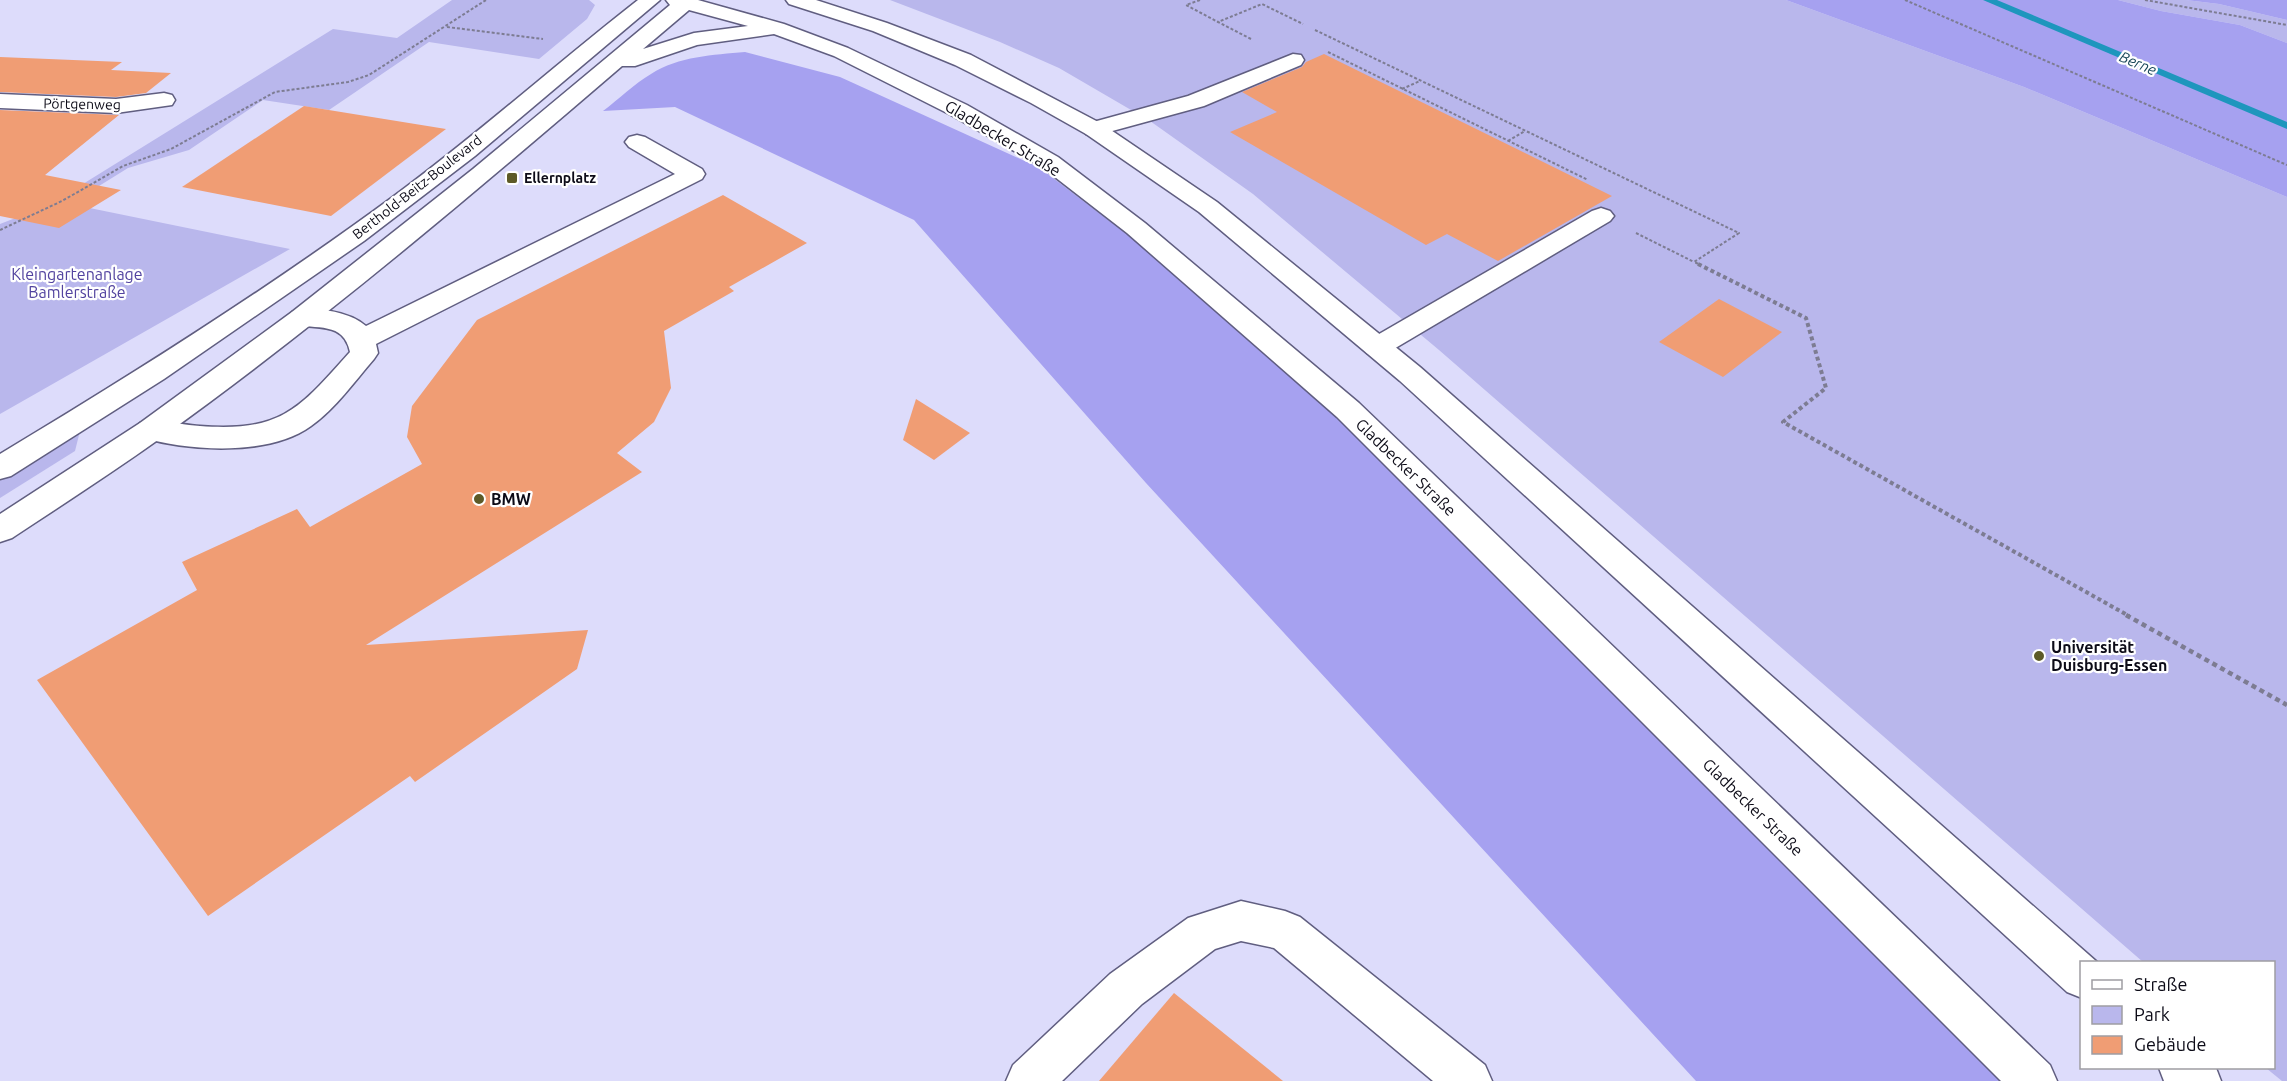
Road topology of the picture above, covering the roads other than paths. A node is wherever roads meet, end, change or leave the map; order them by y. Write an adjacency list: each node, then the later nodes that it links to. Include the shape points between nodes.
1 (650, 0): 4 (main road, Berthold-Beitz-Boulevard)
2 (796, 0): 10 (main road, via 963,60)
3 (683, 1): 5 (main road, Gladbecker Straße); 7 (main road, Berthold-Beitz-Boulevard)
4 (625, 10): 15 (main road, Berthold-Beitz-Boulevard, via 404,199)
5 (777, 28): 7 (main road, via 694,39); 25 (main road, Gladbecker Straße, via 841,52 960,110 1050,162 1136,228 1348,410)
6 (1293, 60): 10 (main road, via 1196,101)
7 (610, 67): 13 (main road, Berthold-Beitz-Boulevard)
8 (164, 100): 9 (main road, Pörtgenweg, via 116,106)
9 (0, 101)
10 (1094, 129): 16 (main road, via 1208,207)
11 (637, 142): 14 (main road, via 693,174)
12 (1601, 216): 16 (main road)
13 (302, 318): 14 (main road, via 339,322 356,329); 15 (main road, Berthold-Beitz-Boulevard, via 223,354 204,354 198,347); 18 (main road, Berthold-Beitz-Boulevard)
14 (363, 339): 18 (main road, via 364,353 314,409 288,427 261,435 197,437)
15 (201, 342): 17 (main road, Berthold-Beitz-Boulevard)
16 (1377, 347): 21 (main road)
17 (96, 410): 18 (main road); 19 (main road, Berthold-Beitz-Boulevard)
18 (151, 430): 20 (main road, Berthold-Beitz-Boulevard)
19 (0, 468)
20 (0, 530)
21 (2080, 975)
22 (2183, 1069): 26 (main road)
23 (1029, 1081): 24 (main road, via 1126,989 1203,932 1241,921 1285,931)
24 (1469, 1081)
25 (2034, 1081)
26 (2198, 1081)

